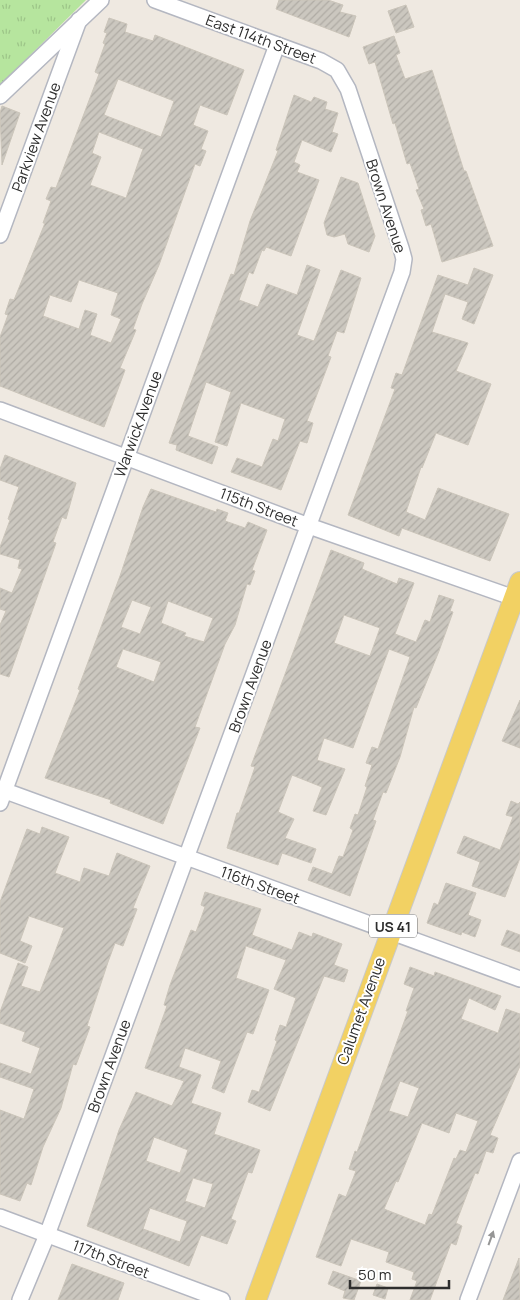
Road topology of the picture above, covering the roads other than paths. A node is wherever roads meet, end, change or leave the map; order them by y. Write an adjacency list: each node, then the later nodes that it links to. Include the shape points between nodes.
1 (101, 0): 3 (street)
2 (158, 1): 4 (street, East 114th Street)
3 (78, 20): 5 (street); 6 (street, Parkview Avenue)
4 (277, 45): 7 (street, East 114th Street); 11 (street, Warwick Avenue)
5 (37, 59): 6 (street, Parkview Avenue, via 48,68); 8 (street)
6 (61, 68): 9 (street, Parkview Avenue)
7 (337, 70): 12 (street, Brown Avenue, via 348,89 404,259)
8 (0, 96)
9 (0, 235)
10 (0, 410): 11 (street, 115th Street)
11 (126, 457): 12 (street, 115th Street); 14 (street, Warwick Avenue)
12 (309, 526): 13 (street, 115th Street); 15 (street, Brown Avenue)
13 (518, 594): 16 (main road, Calumet Avenue / US 41)
14 (2, 794): 15 (street, 116th Street)
15 (187, 858): 16 (street, 116th Street); 20 (street, Brown Avenue)
16 (390, 932): 17 (street, 116th Street); 23 (main road, Calumet Avenue / US 41)
17 (520, 979)
18 (520, 1161): 24 (street, one-way to 18)
19 (0, 1217): 20 (street, 117th Street)
20 (47, 1235): 21 (street, Brown Avenue); 22 (street, 117th Street)
21 (20, 1300)
22 (222, 1300)
23 (256, 1300)
24 (468, 1300)

